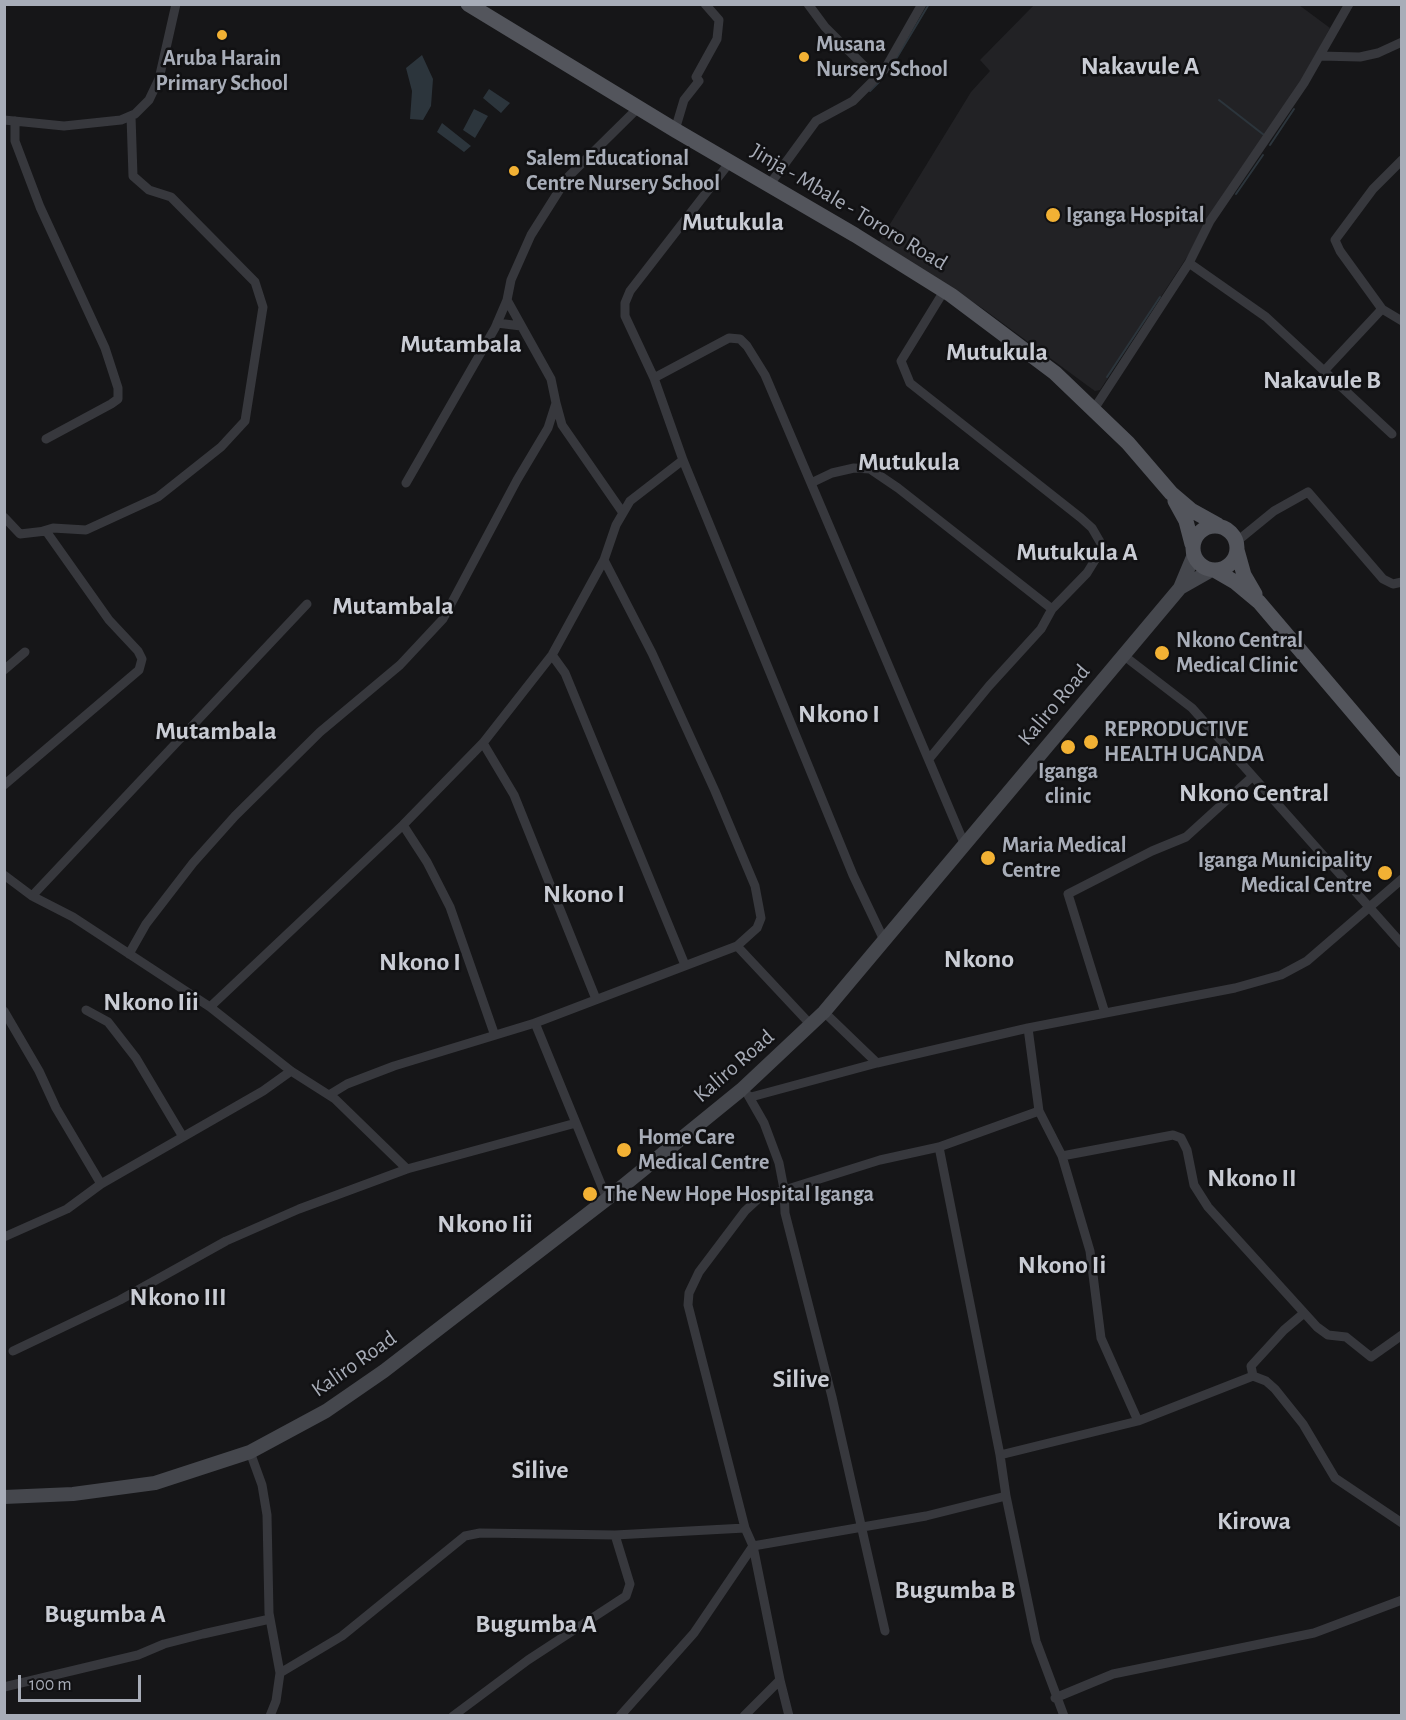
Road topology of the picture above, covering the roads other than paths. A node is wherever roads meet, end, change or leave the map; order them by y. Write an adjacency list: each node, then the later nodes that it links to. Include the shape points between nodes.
1 (176, 4): 11 (street, via 159,79 149,100)
2 (468, 4): 10 (main road, Jinja - Mbale - Tororo Road)
3 (705, 4): 14 (street, via 718,20 717,39 696,77 699,81 684,100)
4 (808, 4): 9 (street, via 825,27)
5 (922, 4): 9 (street)
6 (1349, 4): 8 (street)
7 (1401, 42): 8 (street, via 1378,54)
8 (1320, 56): 18 (street, via 1210,221)
9 (876, 78): 17 (street, via 853,101 816,121)
10 (638, 108): 14 (main road, Jinja - Mbale - Tororo Road); 20 (street, via 561,188 531,235 511,280)
11 (130, 116): 13 (street, via 64,126); 38 (street, via 133,176 149,190 171,197 255,282 264,307 245,421 221,447 158,497 86,530)
12 (4, 120): 13 (street)
13 (15, 121): 30 (street, via 15,141 40,207 105,348 118,388 118,399 111,404)
14 (675, 130): 16 (main road, Jinja - Mbale - Tororo Road)
15 (1401, 160): 21 (street, via 1373,189 1335,240)
16 (730, 162): 17 (main road, Jinja - Mbale - Tororo Road); 26 (street, via 630,291 625,303 625,316)
17 (770, 184): 19 (main road, Jinja - Mbale - Tororo Road)
18 (1189, 262): 25 (street, via 1266,317); 28 (street)
19 (944, 291): 28 (main road, Jinja - Mbale - Tororo Road, via 1028,351); 47 (street, via 901,361 910,383 1081,518 1103,547 1087,573)
20 (507, 300): 23 (street); 24 (street)
21 (1382, 309): 22 (street); 25 (street)
22 (1401, 321)
23 (496, 324): 24 (street); 32 (street)
24 (521, 326): 27 (street, via 551,379)
25 (1324, 371): 29 (street)
26 (654, 378): 31 (street); 33 (street, via 729,338 740,339 765,375)
27 (556, 403): 35 (street, via 562,425); 66 (street, via 548,428 443,619 400,665 320,732 235,816 192,863 146,924)
28 (1094, 409): 34 (main road, Jinja - Mbale - Tororo Road)
29 (1392, 434)
30 (46, 439)
31 (683, 460): 35 (street, via 630,501); 63 (street, via 853,875)
32 (406, 483)
33 (811, 483): 47 (street, via 854,468 870,470); 53 (street)
34 (1171, 493): 37 (main road, Jinja - Mbale - Tororo Road); 40 (main road, Jinja - Mbale - Tororo Road, via 1186,521)
35 (623, 513): 41 (street)
36 (4, 517): 38 (street, via 20,534)
37 (1218, 525): 39 (main road, via 1229,531); 40 (main road, via 1204,530)
38 (43, 531): 56 (street, via 108,620 138,651 142,665)
39 (1237, 546): 42 (main road, via 1229,563); 43 (street, via 1274,511 1308,492 1383,579 1393,584); 45 (main road, via 1244,575)
40 (1192, 550): 42 (main road); 44 (main road, Kaliro Road)
41 (604, 560): 49 (street); 65 (street, via 652,653 755,886 761,918 757,928)
42 (1213, 571): 44 (main road, Kaliro Road); 45 (main road, via 1235,582)
43 (1401, 582)
44 (1180, 588): 50 (main road, Kaliro Road)
45 (1259, 602): 54 (main road)
46 (307, 604): 61 (street)
47 (1052, 609): 53 (street, via 1041,629)
48 (26, 652): 51 (street)
49 (552, 655): 52 (street); 67 (street, via 565,674)
50 (1123, 655): 55 (street, via 1192,708); 58 (main road, Kaliro Road)
51 (4, 670)
52 (483, 743): 57 (street); 68 (street, via 514,795)
53 (929, 759): 58 (street)
54 (1401, 770)
55 (1252, 777): 62 (street); 73 (street, via 1186,837 1068,894)
56 (4, 786)
57 (403, 825): 69 (street); 77 (street, via 450,908)
58 (964, 843): 63 (main road, Kaliro Road)
59 (4, 875): 61 (street)
60 (1401, 879): 62 (street)
61 (32, 896): 66 (street, via 73,917)
62 (1370, 909): 64 (street); 73 (street, via 1307,961 1281,975)
63 (883, 938): 72 (main road, Kaliro Road)
64 (1401, 944)
65 (737, 946): 67 (street); 75 (street)
66 (129, 954): 69 (street)
67 (685, 965): 68 (street)
68 (596, 999): 74 (street)
69 (210, 1006): 79 (street)
70 (86, 1010): 84 (street, via 108,1022 136,1058)
71 (4, 1011): 88 (street)
72 (824, 1012): 75 (main road, Kaliro Road); 78 (street)
73 (1105, 1013): 76 (street)
74 (535, 1023): 77 (street); 83 (street)
75 (811, 1025): 80 (main road, Kaliro Road)
76 (1028, 1028): 78 (street); 82 (street)
77 (494, 1033): 81 (street, via 447,1052 394,1066)
78 (877, 1063): 80 (street)
79 (291, 1071): 81 (street); 84 (street)
80 (746, 1093): 89 (street, via 772,1143); 90 (main road, Kaliro Road)
81 (329, 1095): 87 (street)
82 (1039, 1111): 85 (street); 86 (street)
83 (576, 1123): 87 (street); 90 (street)
84 (183, 1137): 88 (street)
85 (939, 1147): 89 (street); 98 (street)
86 (1062, 1156): 92 (street, via 1173,1135 1181,1138 1194,1185 1208,1207); 96 (street, via 1090,1251 1101,1338)
87 (407, 1168): 94 (street, via 226,1241 120,1300)
88 (101, 1184): 91 (street, via 67,1209)
89 (784, 1189): 102 (street, via 759,1198 745,1211 699,1272 689,1293 688,1305); 103 (street, via 785,1213)
90 (607, 1199): 97 (main road, Kaliro Road, via 384,1371 326,1411)
91 (4, 1237)
92 (1304, 1313): 93 (street, via 1328,1335 1346,1337 1371,1357); 95 (street, via 1251,1366)
93 (1401, 1335)
94 (13, 1351)
95 (1253, 1376): 96 (street); 101 (street, via 1275,1389 1303,1424 1335,1478)
96 (1138, 1421): 98 (street)
97 (250, 1452): 100 (main road, Kaliro Road, via 142,1485); 107 (street, via 267,1515)
98 (1000, 1455): 99 (street)
99 (1006, 1496): 103 (street); 112 (street, via 1036,1641)
100 (4, 1497)
101 (1401, 1524)
102 (745, 1528): 104 (street); 105 (street)
103 (862, 1529): 105 (street); 108 (street)
104 (615, 1535): 109 (street, via 465,1536 342,1636); 114 (street, via 630,1584 626,1596 528,1660)
105 (753, 1546): 110 (street); 115 (street, via 694,1633)
106 (1401, 1600): 112 (street, via 1314,1633 1113,1674)
107 (270, 1619): 109 (street); 111 (street)
108 (885, 1631)
109 (280, 1673): 113 (street)
110 (780, 1680): 116 (street); 117 (street)
111 (4, 1687)
112 (1055, 1698): 118 (street)
113 (270, 1716)
114 (453, 1716)
115 (620, 1716)
116 (744, 1716)
117 (789, 1716)
118 (1064, 1716)

